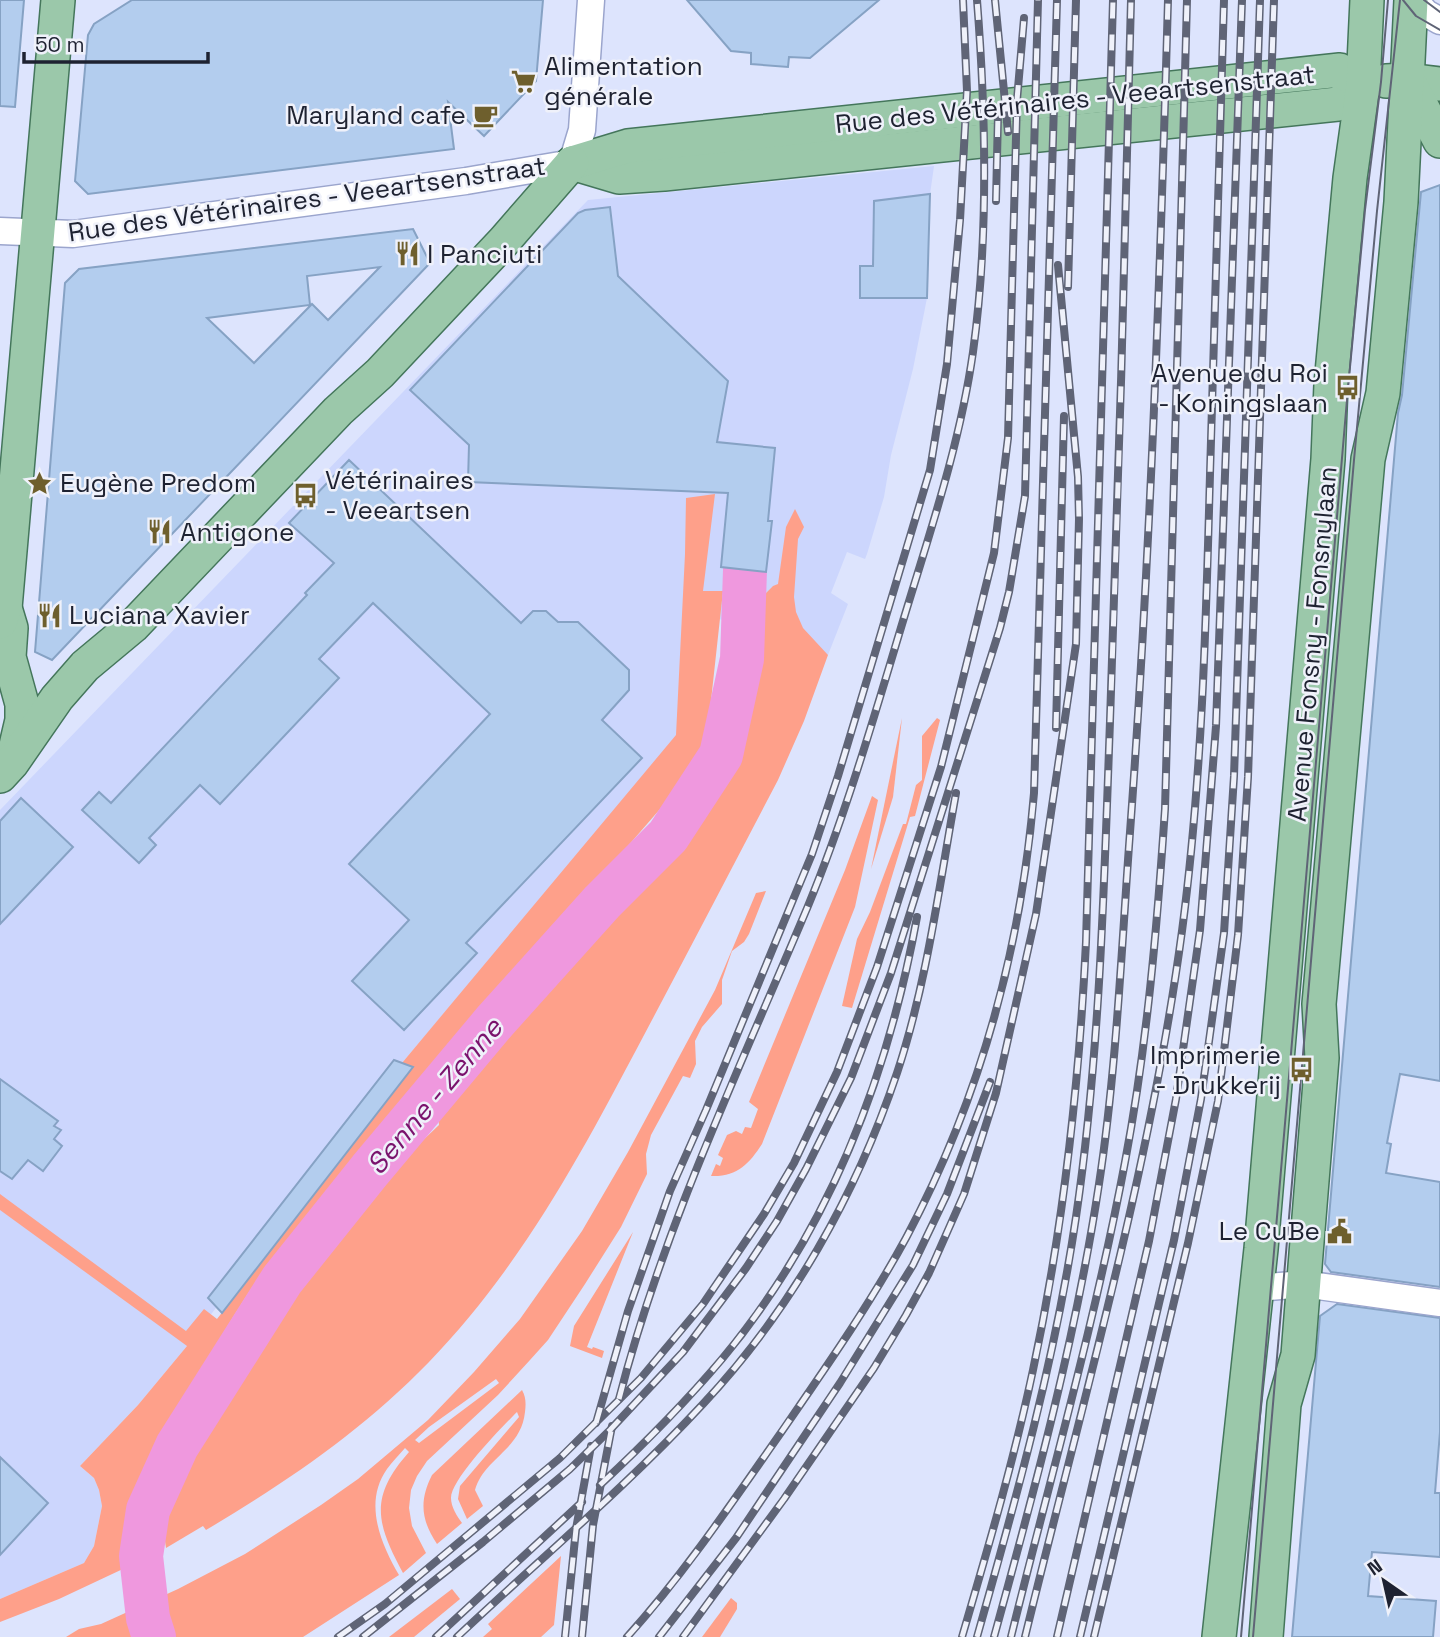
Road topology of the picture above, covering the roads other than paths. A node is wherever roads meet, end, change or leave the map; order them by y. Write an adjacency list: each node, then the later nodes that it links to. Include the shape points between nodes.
1 (58, 0): 12 (main road)
2 (591, 0): 10 (street, via 582,130)
3 (1367, 0): 8 (main road, Avenue Fonsny - Fonsnylaan)
4 (1412, 0): 5 (street); 6 (main road, Avenue Fonsny - Fonsnylaan)
5 (1440, 21)
6 (1408, 80): 7 (main road); 8 (main road); 9 (main road); 15 (main road, Avenue Fonsny - Fonsnylaan, via 1396,248 1382,393 1368,459 1319,1004 1322,1058)
7 (1440, 83)
8 (1363, 85): 10 (main road, Rue des Vétérinaires - Veeartsenstraat, via 1340,70 628,146); 16 (main road, Avenue Fonsny - Fonsnylaan, via 1331,384)
9 (1440, 141)
10 (572, 163): 12 (street, Rue des Vétérinaires - Veeartsenstraat, via 90,232); 14 (main road, via 380,373 132,626 85,666)
11 (0, 231): 12 (street, Rue des Vétérinaires - Veeartsenstraat)
12 (38, 233): 13 (main road)
13 (3, 615): 14 (main road, via 11,628 9,657 22,704 22,720)
14 (6, 769)
15 (1304, 1284): 16 (street); 17 (street); 19 (main road, Avenue Fonsny - Fonsnylaan, via 1298,1356 1284,1404)
16 (1256, 1288): 18 (main road, Avenue Fonsny - Fonsnylaan)
17 (1440, 1303)
18 (1219, 1637)
19 (1266, 1637)

